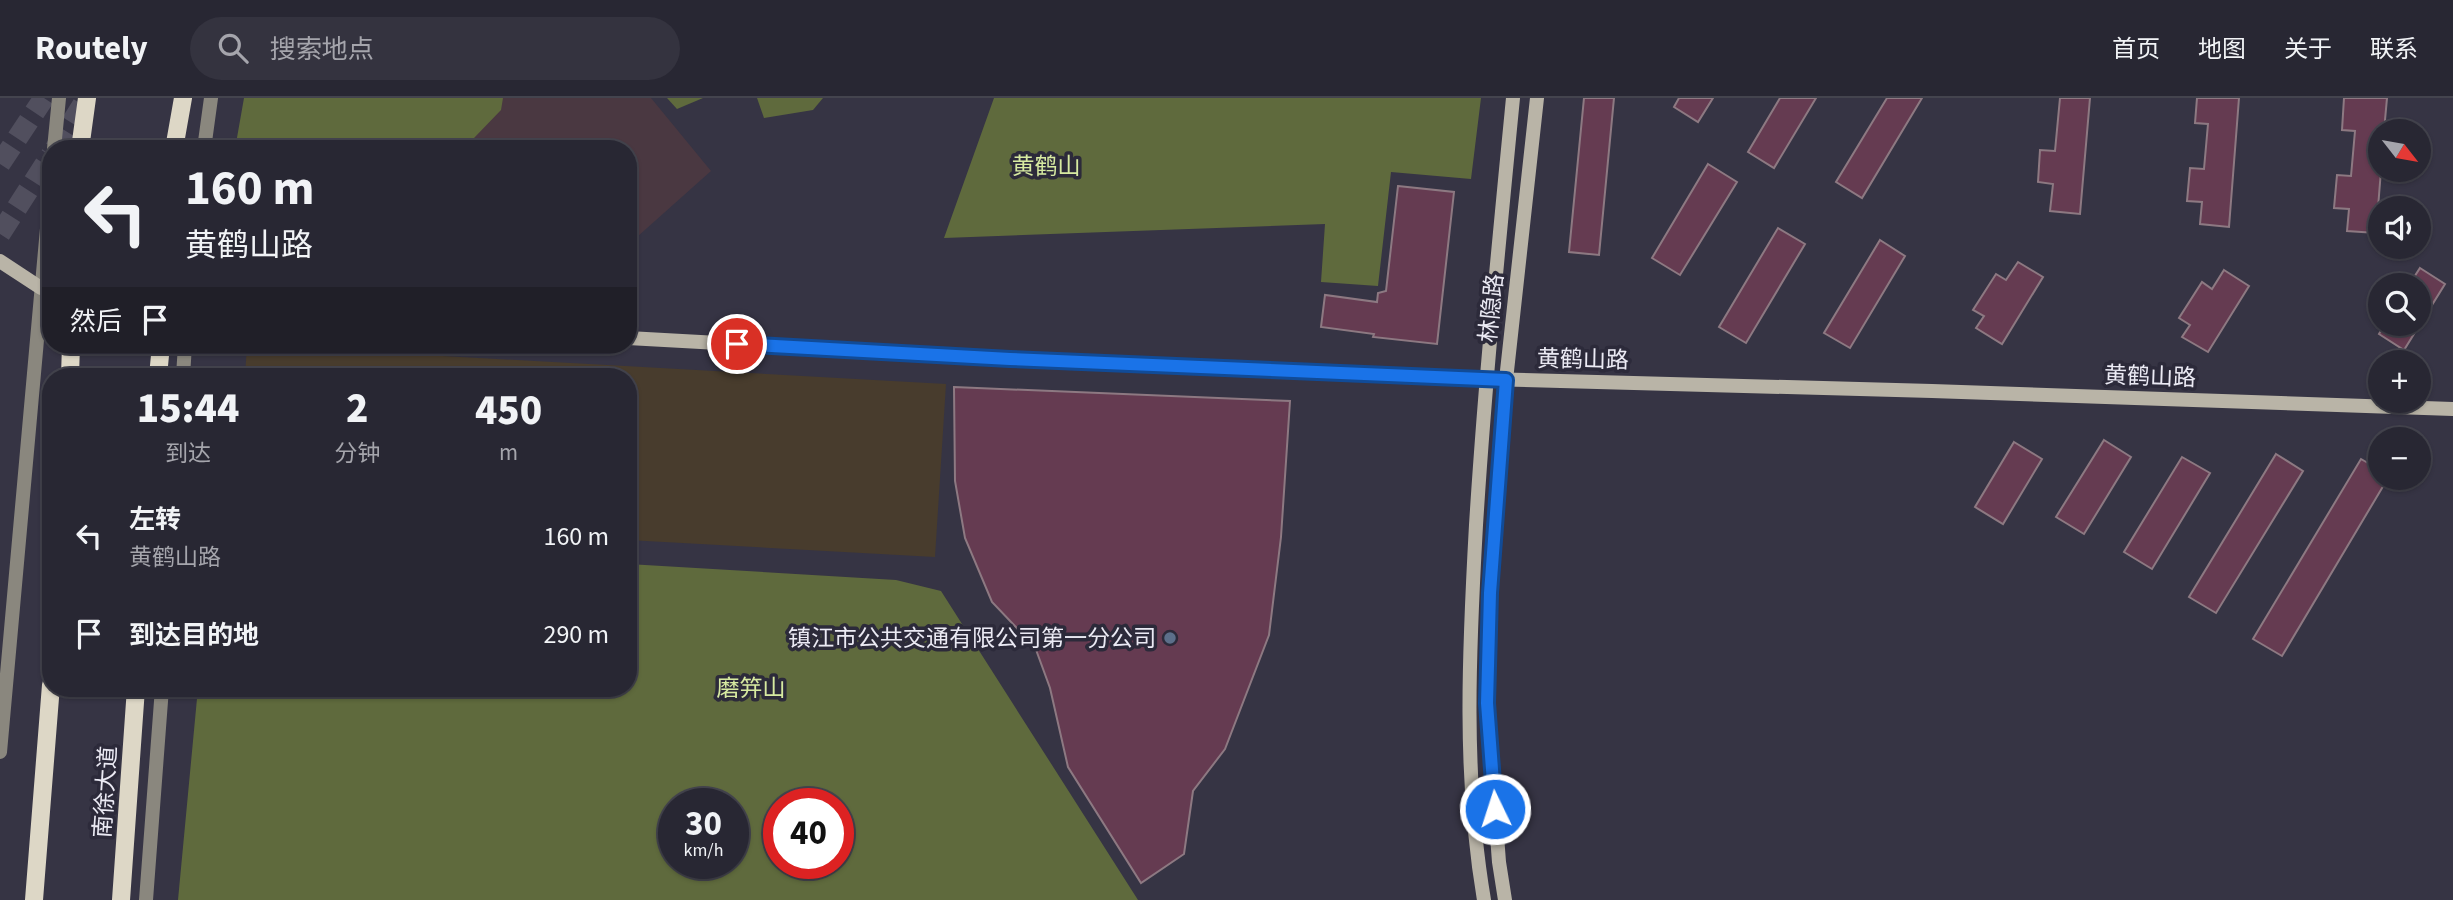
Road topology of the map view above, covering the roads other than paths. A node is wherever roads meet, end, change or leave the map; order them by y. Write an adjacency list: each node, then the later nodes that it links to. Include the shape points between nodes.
1 (59, 98): 7 (street)
2 (88, 98): 8 (main road)
3 (183, 98): 9 (main road)
4 (211, 98): 10 (street)
5 (1513, 98): 15 (street, 林隐路)
6 (1537, 98): 16 (street, 林隐路)
7 (55, 140)
8 (81, 140)
9 (176, 140)
10 (205, 140)
11 (0, 261): 12 (street)
12 (42, 287)
13 (42, 329): 21 (street)
14 (637, 338): 15 (street, 黄鹤山路)
15 (1485, 379): 16 (street, 黄鹤山路); 25 (street, 林隐路, via 1468,706)
16 (1506, 380): 17 (street, 黄鹤山路); 26 (street, 林隐路, via 1487,703)
17 (2453, 409)
18 (50, 697): 22 (main road)
19 (135, 697): 23 (main road, 南徐大道)
20 (161, 697): 24 (street)
21 (0, 752)
22 (34, 900)
23 (121, 900)
24 (146, 900)
25 (1484, 900)
26 (1505, 900)

